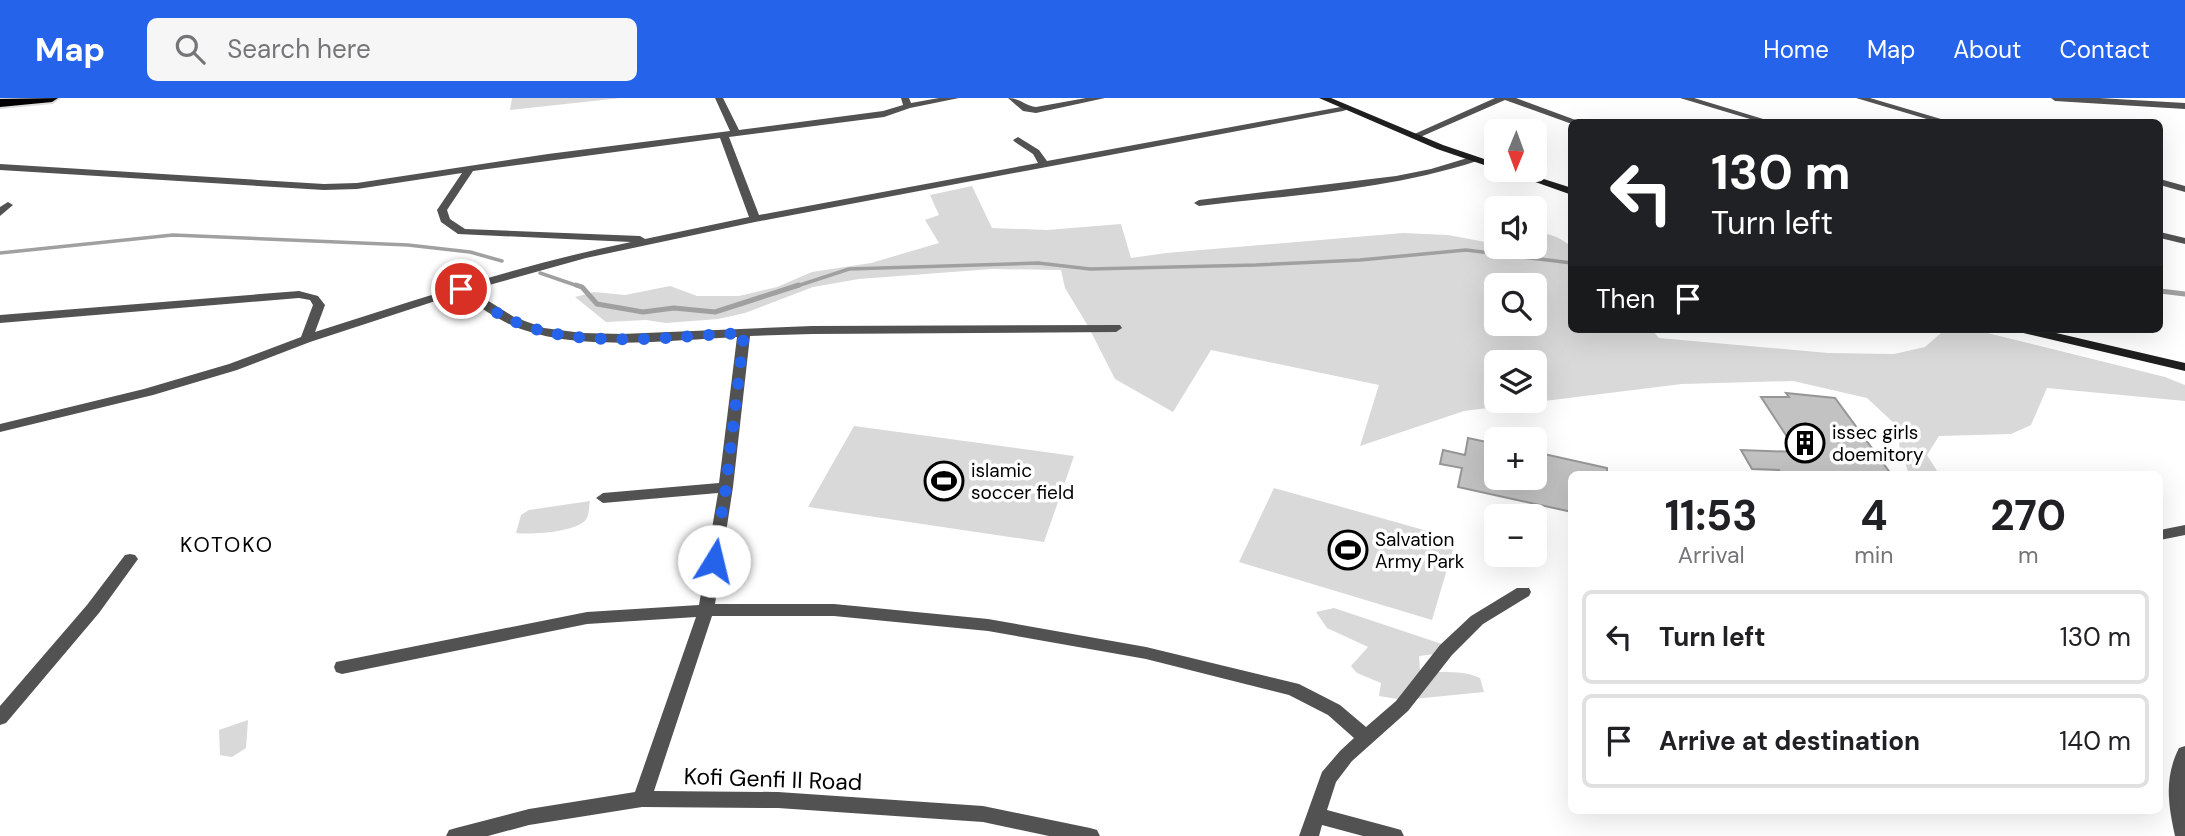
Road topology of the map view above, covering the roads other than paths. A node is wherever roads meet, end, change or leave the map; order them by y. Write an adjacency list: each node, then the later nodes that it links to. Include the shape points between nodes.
1 (51, 98): 12 (highway)
2 (719, 98): 18 (street)
3 (955, 98): 11 (street)
4 (1012, 98): 5 (street, via 1026,109 1036,110)
5 (1101, 98)
6 (1323, 98): 14 (main road)
7 (1505, 98): 15 (street); 20 (street)
8 (1684, 98): 16 (street)
9 (1860, 98): 17 (street)
10 (2055, 98): 13 (street)
11 (907, 102): 18 (street, via 884,114)
12 (0, 103)
13 (2185, 106)
14 (1343, 108): 20 (main road); 24 (street)
15 (1568, 119)
16 (1758, 119)
17 (1935, 119)
18 (736, 133): 19 (street)
19 (724, 135): 26 (street); 32 (street)
20 (1415, 136): 22 (main road)
21 (1018, 141): 24 (street, via 1036,152)
22 (1474, 159): 23 (main road); 31 (street, via 1396,179)
23 (1484, 162)
24 (1045, 165): 32 (street)
25 (0, 167): 26 (street, via 324,187)
26 (469, 170): 34 (street, via 442,210 445,220 462,232)
27 (1542, 182): 30 (main road)
28 (2163, 183): 29 (street)
29 (2185, 189)
30 (1568, 191)
31 (1199, 203)
32 (755, 219): 34 (street)
33 (2163, 236): 35 (street)
34 (651, 240): 36 (street)
35 (2185, 241)
36 (461, 289): 39 (street, via 510,320 542,331 622,338); 41 (street)
37 (0, 319): 41 (street, via 299,294 314,298 319,305)
38 (1116, 328): 39 (street)
39 (744, 333): 44 (street)
40 (2040, 333): 42 (main road)
41 (306, 339): 43 (street, via 148,392)
42 (2185, 367)
43 (0, 428)
44 (726, 487): 45 (street); 50 (street)
45 (603, 498)
46 (2185, 530): 47 (street)
47 (2163, 534)
48 (130, 559): 52 (street)
49 (1523, 592): 53 (street, via 1477,620 1446,650 1402,706)
50 (706, 610): 51 (street, via 587,618); 53 (street, via 834,610 886,615 988,625 1146,653 1293,689 1334,710); 55 (street)
51 (342, 667)
52 (0, 718)
53 (1366, 738): 56 (street, via 1328,778)
54 (2185, 752): 61 (street, via 2178,765 2177,805)
55 (642, 799): 57 (street, Kofi Genfi II Road, via 529,817); 58 (street, Kofi Genfi II Road, via 778,800 983,814)
56 (1316, 815): 59 (street); 60 (street)
57 (456, 836)
58 (1090, 836)
59 (1309, 836)
60 (1394, 836)
61 (2185, 836)

